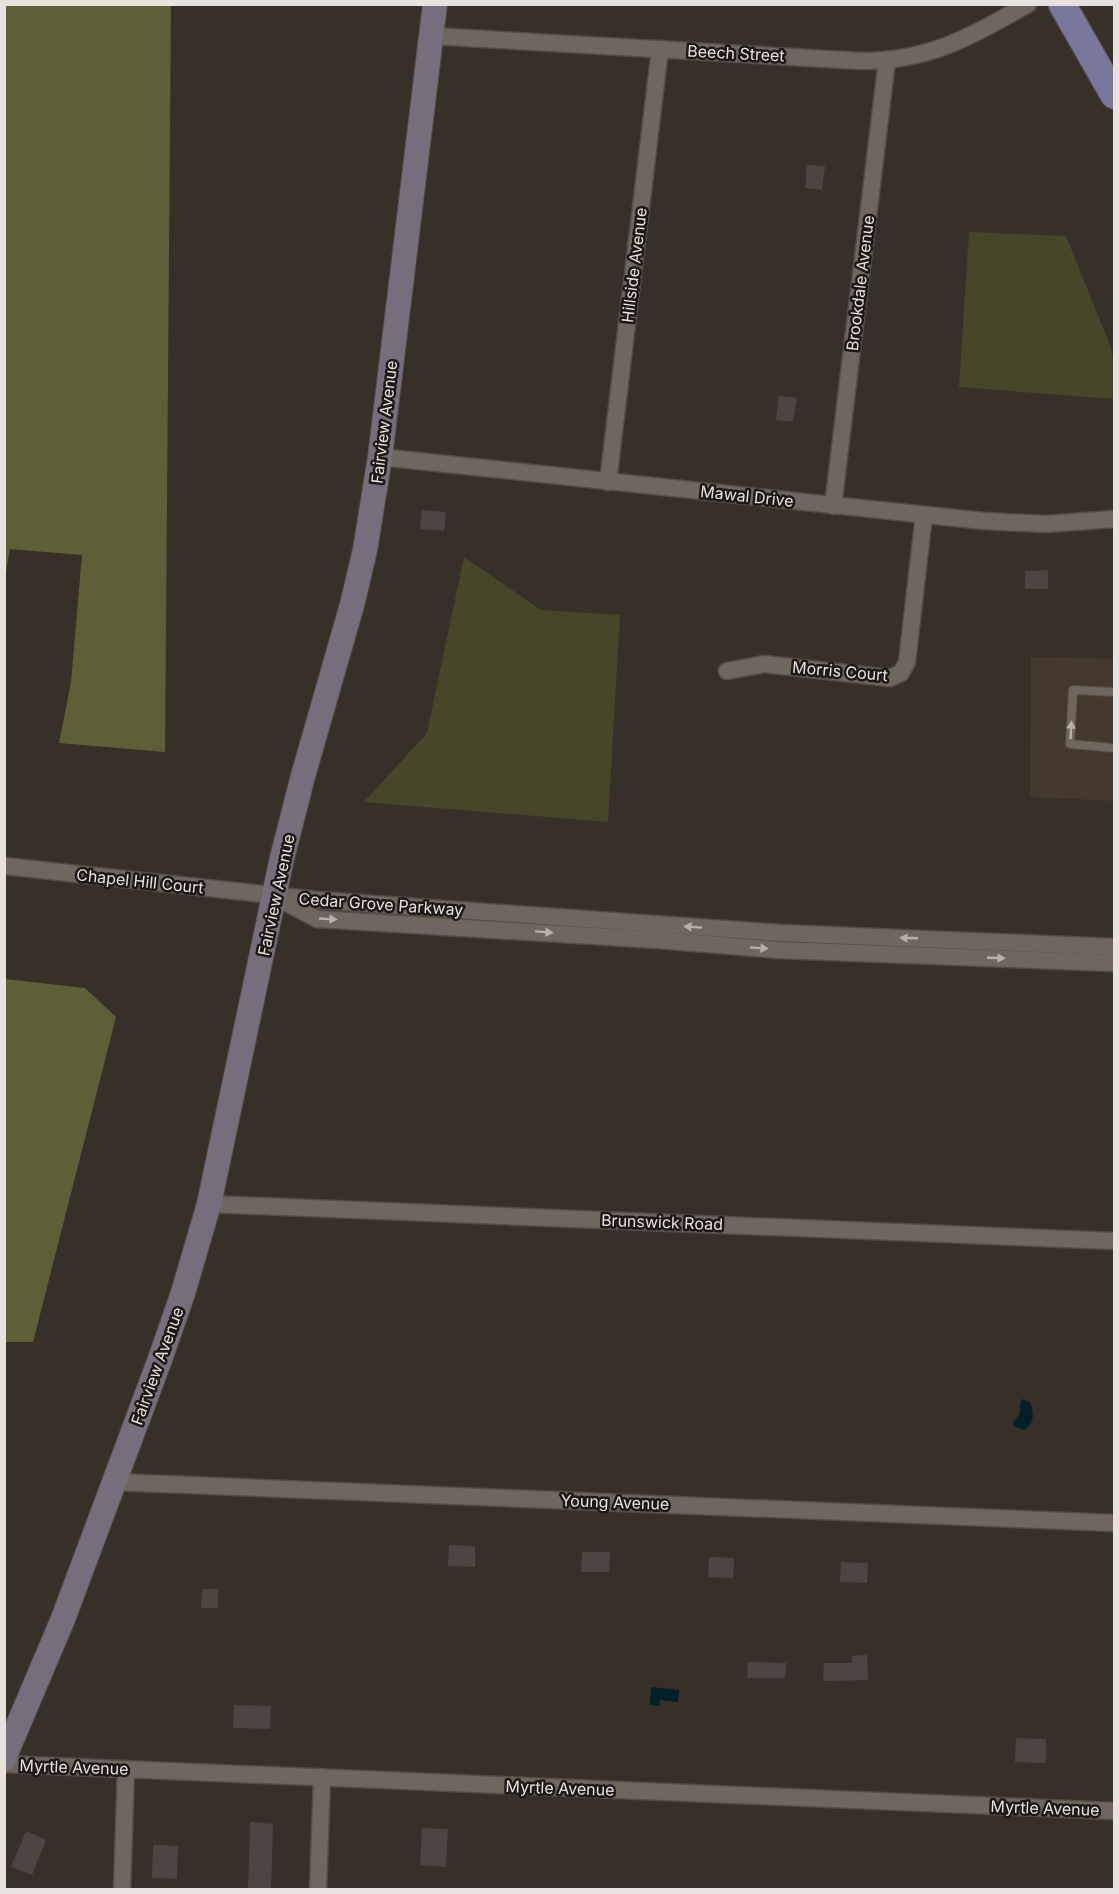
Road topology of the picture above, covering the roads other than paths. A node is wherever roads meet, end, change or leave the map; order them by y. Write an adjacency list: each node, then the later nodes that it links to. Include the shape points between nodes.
1 (435, 4): 4 (main road, Fairview Avenue)
2 (1028, 4): 6 (street, Beech Street, via 952,45)
3 (1062, 4): 7 (main road)
4 (432, 36): 5 (street, Beech Street); 8 (main road, Fairview Avenue)
5 (660, 49): 6 (street, Beech Street); 9 (street, Hillside Avenue)
6 (887, 60): 10 (street, Brookdale Avenue)
7 (1114, 95)
8 (380, 457): 9 (street, Mawal Drive); 17 (main road, Fairview Avenue, via 352,605 303,776)
9 (608, 482): 10 (street, Mawal Drive)
10 (832, 506): 11 (street, Mawal Drive)
11 (924, 515): 12 (street, Mawal Drive, via 1015,523); 13 (street, Morris Court, via 907,662 901,673 890,678 764,664)
12 (1114, 519)
13 (727, 671)
14 (1114, 692): 15 (lane, one-way to 14, via 1070,744 1073,690)
15 (1114, 748)
16 (4, 866): 17 (street, Chapel Hill Court)
17 (275, 896): 19 (street, Cedar Grove Parkway, via 511,922 729,938); 21 (main road, Fairview Avenue)
18 (1114, 947): 19 (street, Cedar Grove Parkway)
19 (953, 948): 20 (street, Cedar Grove Parkway, one-way to 20)
20 (1114, 963)
21 (209, 1204): 22 (street, Brunswick Road); 23 (main road, Fairview Avenue, via 183,1293)
22 (1114, 1241)
23 (115, 1482): 24 (street, Young Avenue); 25 (main road, Fairview Avenue)
24 (1114, 1523)
25 (4, 1758)
26 (4, 1764): 27 (street, Myrtle Avenue)
27 (126, 1769): 28 (street, Myrtle Avenue); 30 (street)
28 (322, 1777): 29 (street, Myrtle Avenue); 31 (street)
29 (1114, 1811)
30 (122, 1890)
31 (318, 1890)

